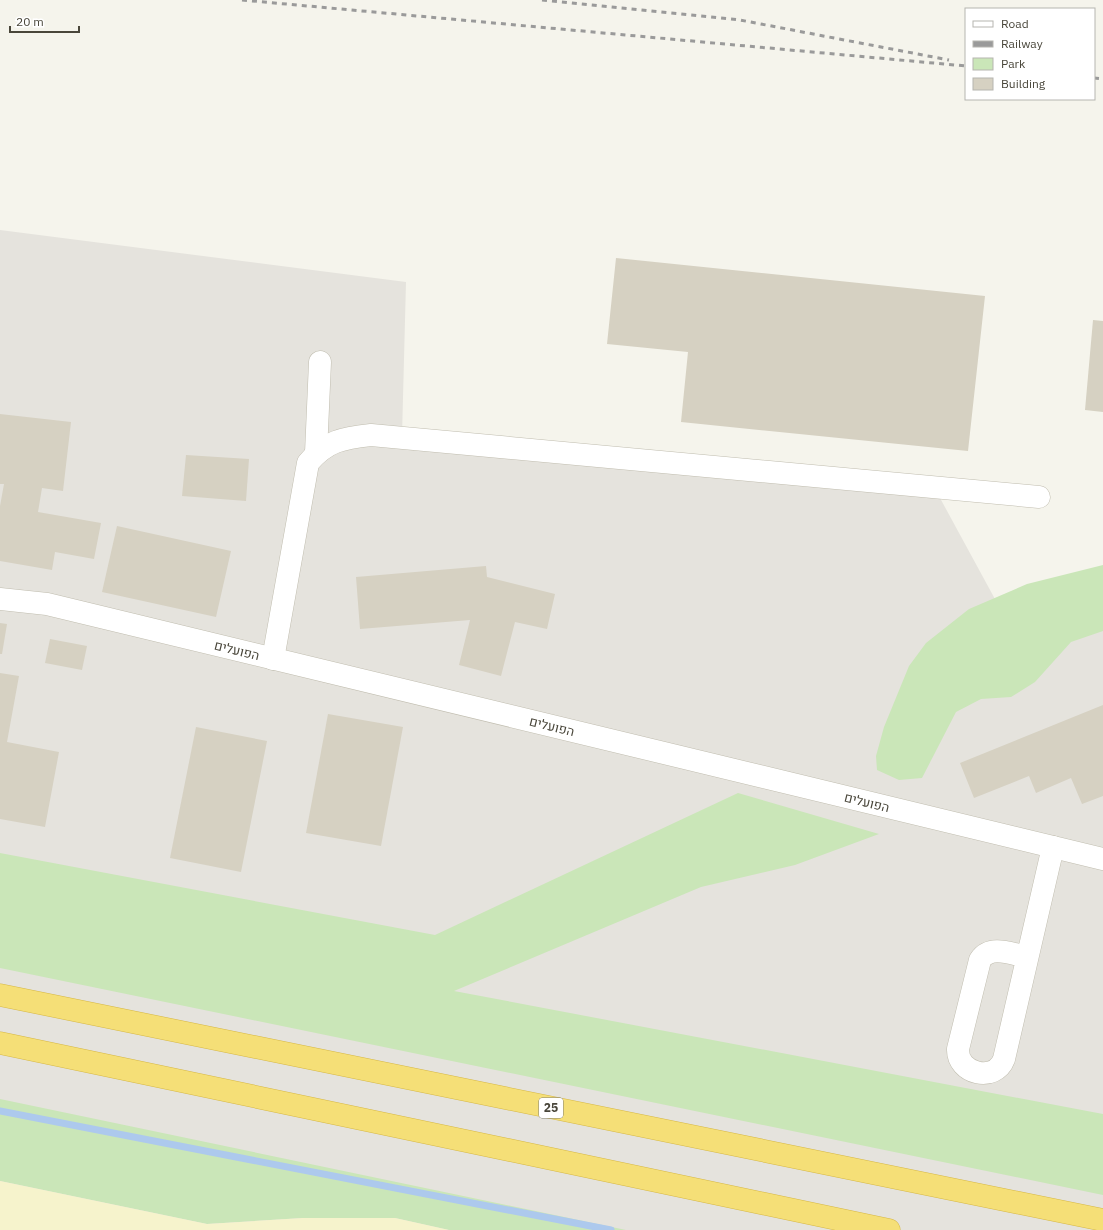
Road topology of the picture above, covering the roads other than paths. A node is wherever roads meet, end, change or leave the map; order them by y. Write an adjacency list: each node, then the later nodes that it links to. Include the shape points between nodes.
1 (320, 362): 2 (street)
2 (316, 453): 3 (street, via 330,443 371,435); 5 (street, via 308,463)
3 (1040, 497)
4 (0, 599): 5 (street, הפועלים, via 48,604)
5 (273, 659): 6 (street, הפועלים)
6 (1053, 847): 7 (street, הפועלים); 8 (street)
7 (1103, 859)
8 (1027, 957): 8 (street, via 1002,1064 995,1071 987,1073 968,1069 961,1064 958,1046 981,957 995,950)
9 (0, 996): 11 (highway, 25)
10 (0, 1043): 12 (highway)
11 (1103, 1220)
12 (889, 1230)

